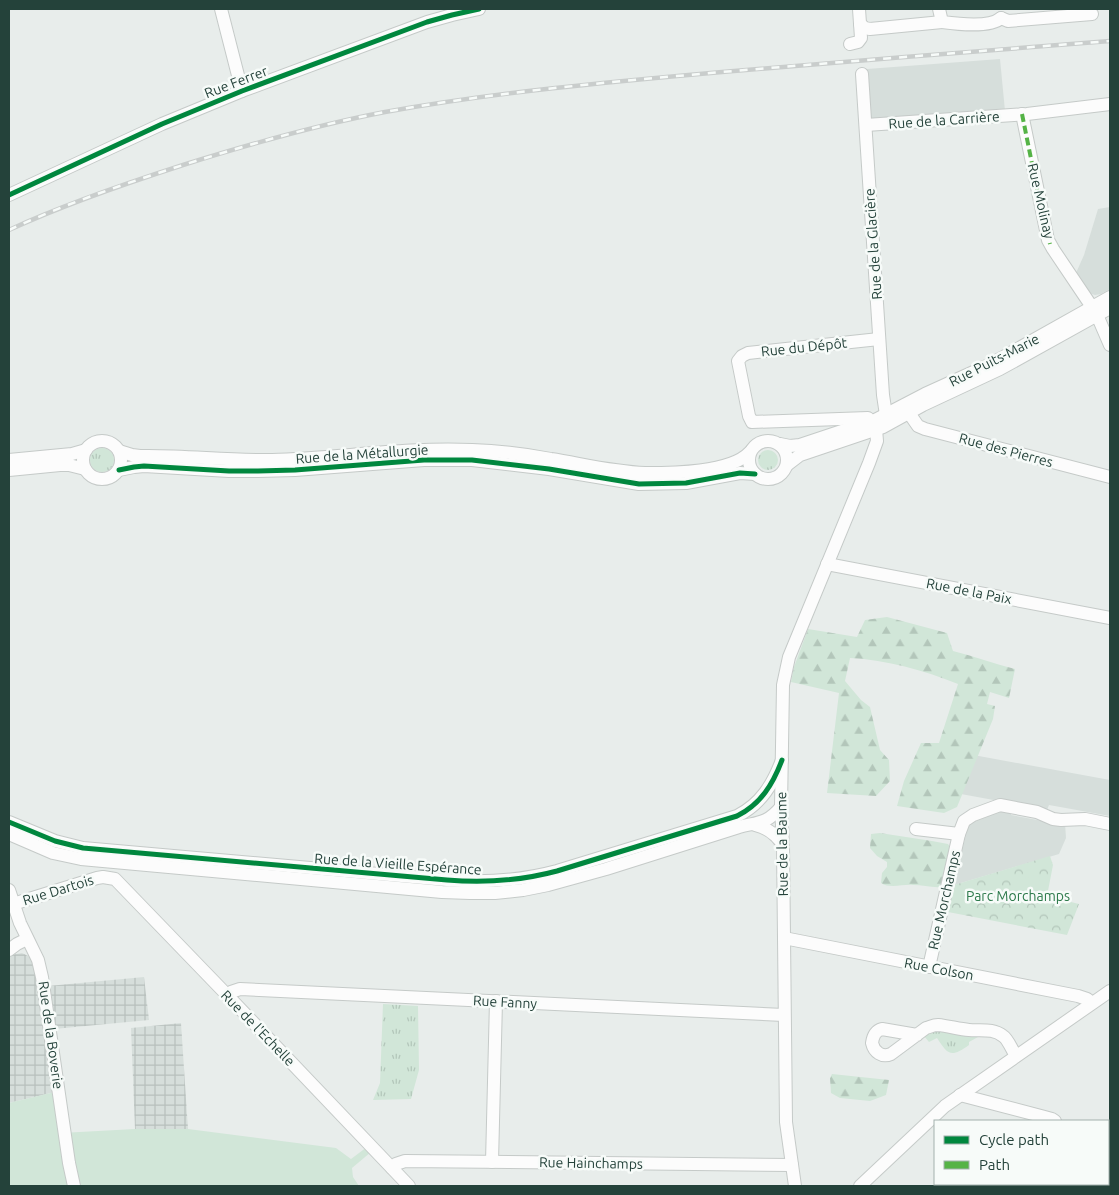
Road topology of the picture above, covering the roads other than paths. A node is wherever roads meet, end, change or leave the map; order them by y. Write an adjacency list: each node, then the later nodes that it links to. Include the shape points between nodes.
1 (221, 9): 11 (street)
2 (479, 9): 11 (street, Rue Ferrer, via 426,22)
3 (859, 9): 8 (street)
4 (939, 9): 7 (street)
5 (1002, 13): 6 (street, via 1008,21); 7 (street, via 996,22 987,24)
6 (1092, 14)
7 (942, 22): 8 (street, via 870,29)
8 (860, 24): 9 (street, via 860,40)
9 (850, 44)
10 (862, 74): 14 (street, Rue de la Glacière)
11 (242, 91): 15 (street, Rue Ferrer, via 146,131)
12 (1110, 104): 13 (street, Rue de la Carrière)
13 (1022, 114): 14 (street, Rue de la Carrière); 18 (street, Rue Molinay, via 1050,244)
14 (866, 126): 19 (street, Rue de la Glacière)
15 (9, 195)
16 (1110, 297): 18 (street, Rue Puits-Marie)
17 (1110, 308): 18 (street, Rue Puits-Marie)
18 (1094, 311): 20 (street, Rue Molinay); 21 (street, Rue Puits-Marie, via 987,376); 22 (street, Rue Puits-Marie, via 925,394)
19 (880, 339): 22 (street, Rue de la Glacière, via 883,394); 22 (street, Rue du Dépôt, via 744,354 738,364 752,422 866,418)
20 (1110, 345)
21 (909, 413): 22 (street, Rue Puits-Marie); 33 (street, Rue des Pierres, via 918,426 925,429)
22 (879, 421): 23 (street, Rue de la Métallurgie, via 800,445); 28 (street, Rue de la Métallurgie, via 800,455); 34 (street, Rue de la Baume, via 875,449)
23 (780, 444): 26 (street, Rue de la Métallurgie, via 761,442); 28 (street)
24 (86, 450): 25 (street, Rue de la Métallurgie, via 94,442 106,441); 27 (street, Rue de la Métallurgie); 29 (street, via 83,459)
25 (119, 451): 26 (street, Rue de la Métallurgie, via 140,456 269,460 421,450 474,450 650,473 711,468 739,461); 31 (street, via 122,461)
26 (750, 452): 32 (street, via 750,464)
27 (9, 460)
28 (787, 464): 32 (street, Rue de la Métallurgie, via 780,476 774,478)
29 (85, 469): 30 (street, Rue de la Métallurgie, via 60,465); 31 (street, Rue de la Métallurgie, via 93,477 104,480)
30 (9, 470)
31 (119, 470): 32 (street, Rue de la Métallurgie, via 134,466 276,470 454,460 521,466 639,484 686,483 740,473)
32 (755, 474)
33 (1110, 477)
34 (827, 564): 35 (street, Rue de la Paix); 36 (street, Rue de la Baume, via 785,669)
35 (1110, 618)
36 (782, 760): 37 (street, Rue de la Baume); 45 (street, Rue de la Vieille Espérance, via 761,799 737,816 533,877 480,882 447,880)
37 (781, 807): 40 (street, Rue de la Vieille Espérance, via 769,819); 44 (street, Rue de la Baume)
38 (9, 822): 45 (street, Rue de la Vieille Espérance, via 62,844)
39 (1110, 824): 43 (street, Rue Morchamps, via 1085,819 1053,819 1037,812 1000,805 964,821)
40 (755, 825): 44 (street, via 771,831); 47 (street, Rue de la Vieille Espérance, via 739,827 557,883 496,893 442,892)
41 (916, 829): 43 (street, Rue Morchamps)
42 (9, 834): 46 (street, Rue de la Vieille Espérance, via 53,853)
43 (959, 834): 54 (street, Rue Morchamps)
44 (783, 845): 51 (street, Rue de la Baume)
45 (97, 849): 46 (street); 47 (street, via 102,857)
46 (81, 860): 47 (street, Rue de la Vieille Espérance)
47 (115, 862)
48 (103, 877): 50 (street, Rue Dartois); 56 (street, Rue de l'Echelle, via 115,879 124,887)
49 (9, 890): 50 (street, Rue de la Boverie)
50 (14, 904): 52 (street, Rue de la Boverie)
51 (784, 938): 54 (street, Rue Colson); 59 (street, Rue de la Baume)
52 (28, 939): 53 (street); 67 (street, Rue de la Boverie, via 42,977)
53 (9, 950)
54 (929, 967): 58 (street, Rue Colson, via 1078,996)
55 (1110, 992): 58 (street)
56 (227, 995): 57 (street, Rue Fanny, via 240,990); 66 (street, Rue de l'Echelle)
57 (496, 1001): 59 (street, Rue Fanny); 64 (street)
58 (1092, 1003): 61 (street)
59 (784, 1016): 65 (street, Rue de la Baume, via 786,1122)
60 (917, 1035): 61 (street, via 936,1025 992,1031 1004,1036)
61 (1016, 1056): 62 (street)
62 (960, 1096): 63 (street); 70 (street, via 944,1106)
63 (1054, 1120)
64 (492, 1162): 65 (street, Rue Hainchamps); 66 (street, Rue Hainchamps, via 405,1161)
65 (792, 1165): 69 (street, Rue de la Baume)
66 (392, 1168): 68 (street, Rue de l'Echelle)
67 (74, 1186)
68 (409, 1186)
69 (795, 1186)
70 (866, 1186)

